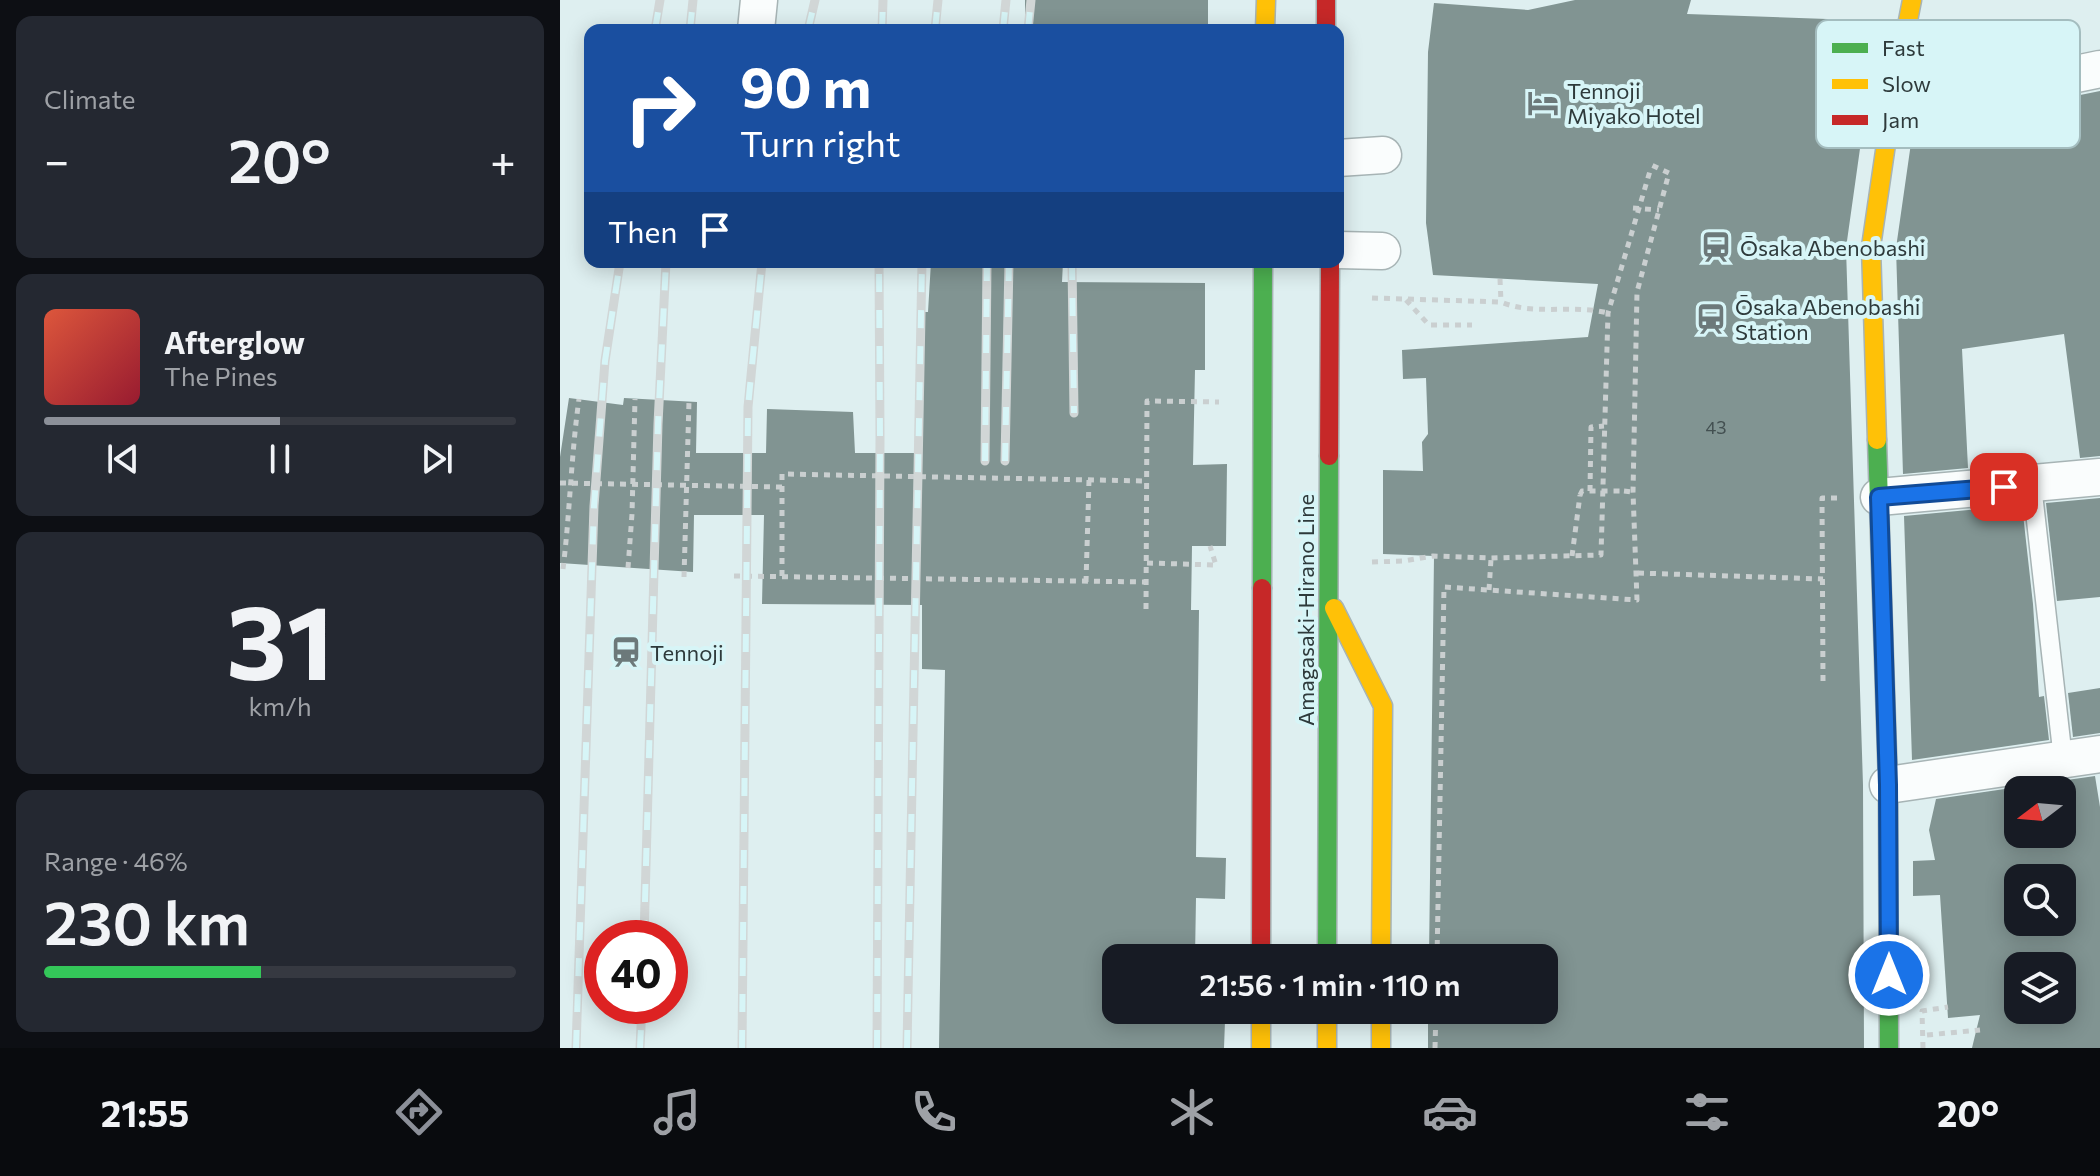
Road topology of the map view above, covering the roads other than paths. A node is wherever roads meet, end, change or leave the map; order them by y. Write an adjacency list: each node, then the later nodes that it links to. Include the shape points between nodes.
1 (759, 0): 6 (street)
2 (1266, 0): 7 (street)
3 (1326, 0): 8 (street)
4 (1912, 0): 5 (street)
5 (1908, 20)
6 (757, 24)
7 (1265, 24)
8 (1326, 24)
9 (2100, 69): 10 (street)
10 (2080, 73)
11 (1885, 148): 20 (street, via 1871,247)
12 (1383, 155): 13 (street)
13 (1344, 158)
14 (1344, 250): 15 (street)
15 (1382, 251)
16 (1263, 268): 25 (street, Amagasaki-Hirano Line)
17 (1330, 268): 21 (street, Amagasaki-Hirano Line)
18 (2100, 477): 19 (street)
19 (2032, 485): 20 (street); 23 (lane)
20 (1879, 497): 24 (street)
21 (1329, 599): 26 (street, Amagasaki-Hirano Line); 27 (street, via 1383,706)
22 (2100, 754): 23 (street)
23 (2063, 759): 24 (street)
24 (1888, 785): 34 (street)
25 (1261, 944)
26 (1327, 944)
27 (1381, 944)
28 (1261, 1024): 31 (street)
29 (1327, 1024): 32 (street)
30 (1381, 1024): 33 (street)
31 (1261, 1048)
32 (1327, 1048)
33 (1381, 1048)
34 (1889, 1048)

